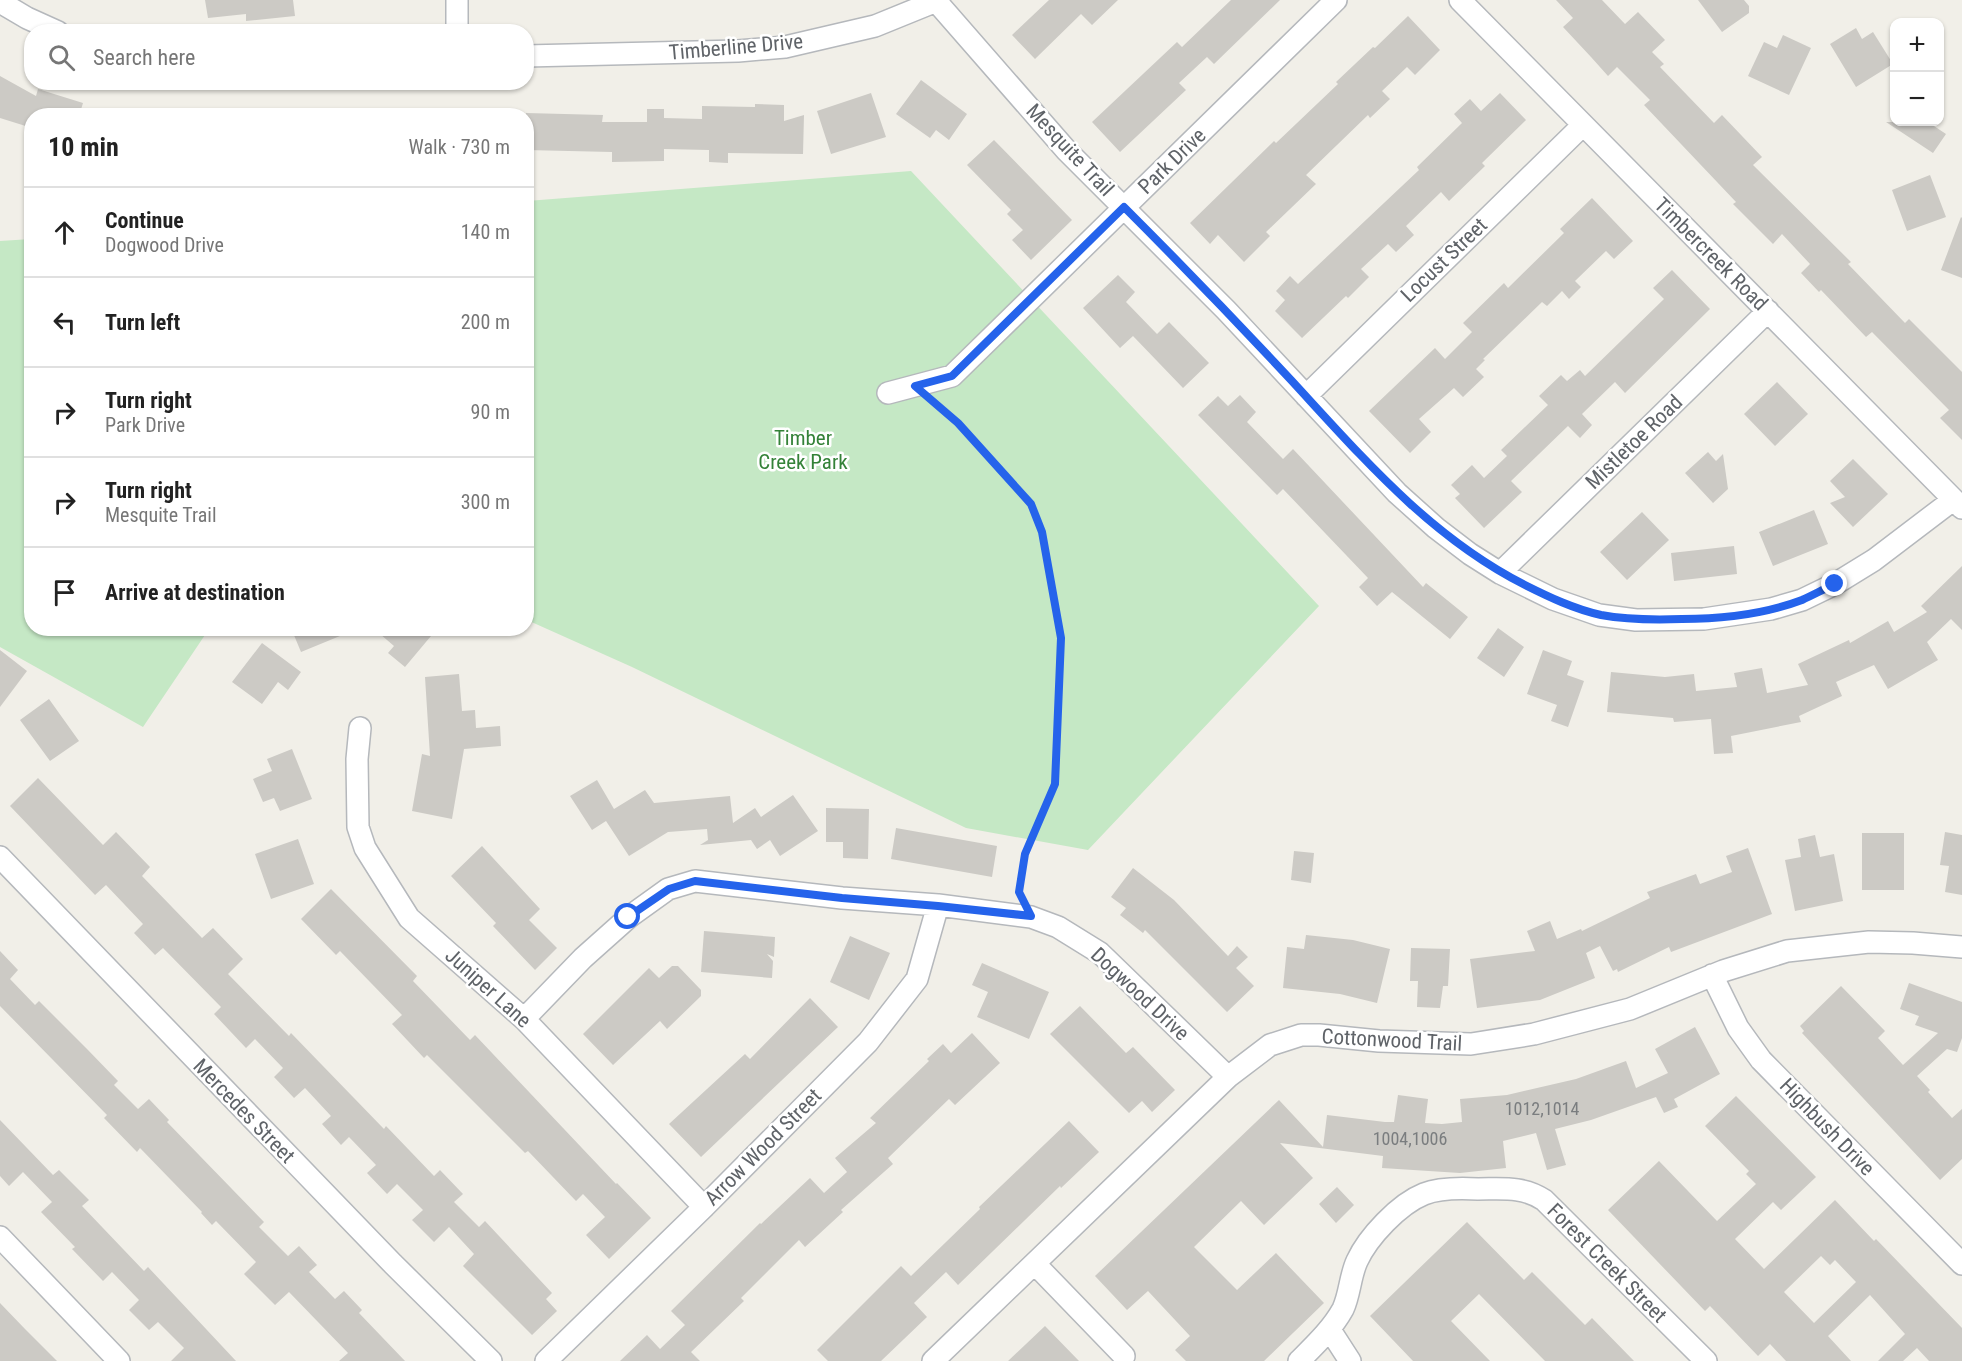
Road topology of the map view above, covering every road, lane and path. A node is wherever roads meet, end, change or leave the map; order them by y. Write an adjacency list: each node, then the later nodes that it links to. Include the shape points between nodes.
1 (457, 0): 7 (street)
2 (1336, 0): 10 (street, Park Drive)
3 (1460, 0): 9 (street, Timbercreek Road)
4 (937, 1): 8 (street, Timberline Drive, via 875,26 785,47); 10 (street, Mesquite Trail, via 1067,151)
5 (0, 2): 6 (street)
6 (40, 24)
7 (457, 24)
8 (534, 56)
9 (1582, 125): 11 (street, Timbercreek Road); 14 (street, Locust Street)
10 (1124, 207): 12 (street, Park Drive, via 952,376); 14 (street, Mesquite Trail)
11 (1768, 311): 15 (street, Timbercreek Road); 16 (street, Mistletoe Road)
12 (915, 386): 13 (street, Park Drive); 20 (path, via 958,423 1031,504 1042,532 1061,638 1055,784 1025,854 1019,892)
13 (888, 393)
14 (1306, 396): 16 (street, Mesquite Trail, via 1397,493 1436,528)
15 (1958, 504): 16 (street, Mesquite Trail, via 1835,584 1771,609 1704,619 1636,620 1599,615 1553,599)
16 (1500, 573)
17 (360, 728): 23 (street, Juniper Lane, via 358,827 365,848 409,918)
18 (0, 856): 33 (street, Mercedes Street)
19 (938, 906): 20 (street, Dogwood Drive); 23 (street, Dogwood Drive, via 695,881 669,889 628,917); 25 (street, Arrow Wood Street, via 917,979 868,1042)
20 (1031, 916): 24 (street, Dogwood Drive, via 1058,927 1100,953)
21 (1962, 947): 22 (street, Cottonwood Trail, via 1869,942 1787,951)
22 (1712, 975): 24 (street, Cottonwood Trail, via 1630,1009 1534,1034 1471,1044 1301,1035 1269,1045); 28 (street, Highbush Drive, via 1737,1028 1761,1060)
23 (524, 1019): 25 (street, Juniper Lane)
24 (1228, 1077): 27 (street, Cottonwood Trail)
25 (704, 1207): 34 (street, Arrow Wood Street)
26 (0, 1237): 32 (street)
27 (1035, 1264): 30 (street); 35 (street, Cottonwood Trail)
28 (1962, 1264)
29 (1330, 1330): 31 (street, Forest Creek Street, via 1344,1307 1357,1261 1375,1233 1409,1202 1425,1193 1461,1188 1513,1189 1532,1192 1544,1200); 36 (street, Forest Creek Street); 37 (street)
30 (1125, 1356)
31 (1704, 1360)
32 (119, 1361)
33 (491, 1361)
34 (546, 1361)
35 (933, 1361)
36 (1299, 1361)
37 (1350, 1361)

